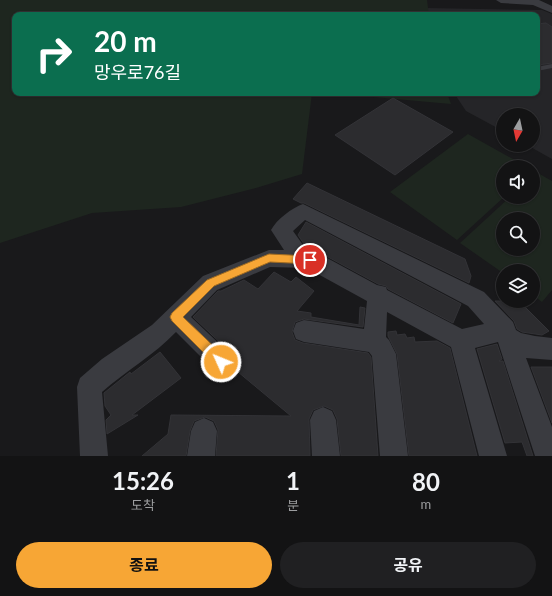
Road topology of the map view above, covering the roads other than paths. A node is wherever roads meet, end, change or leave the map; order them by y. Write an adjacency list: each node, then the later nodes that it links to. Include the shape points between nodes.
1 (501, 0): 2 (street, via 535,2)
2 (552, 10)
3 (552, 66): 4 (lane)
4 (540, 68)
5 (310, 260): 6 (street); 7 (street, via 269,258 210,283); 9 (street, via 296,251 281,230 303,210 476,299)
6 (378, 294): 10 (street); 11 (street)
7 (176, 317): 13 (street); 15 (street, via 160,333 89,387)
8 (304, 331): 11 (street)
9 (507, 334): 10 (street); 12 (street, via 519,344); 19 (street)
10 (461, 340): 18 (street)
11 (374, 342): 17 (street, via 384,354)
12 (552, 349)
13 (221, 362)
14 (324, 420): 16 (street)
15 (94, 456)
16 (326, 456)
17 (394, 456)
18 (493, 456)
19 (549, 456)

